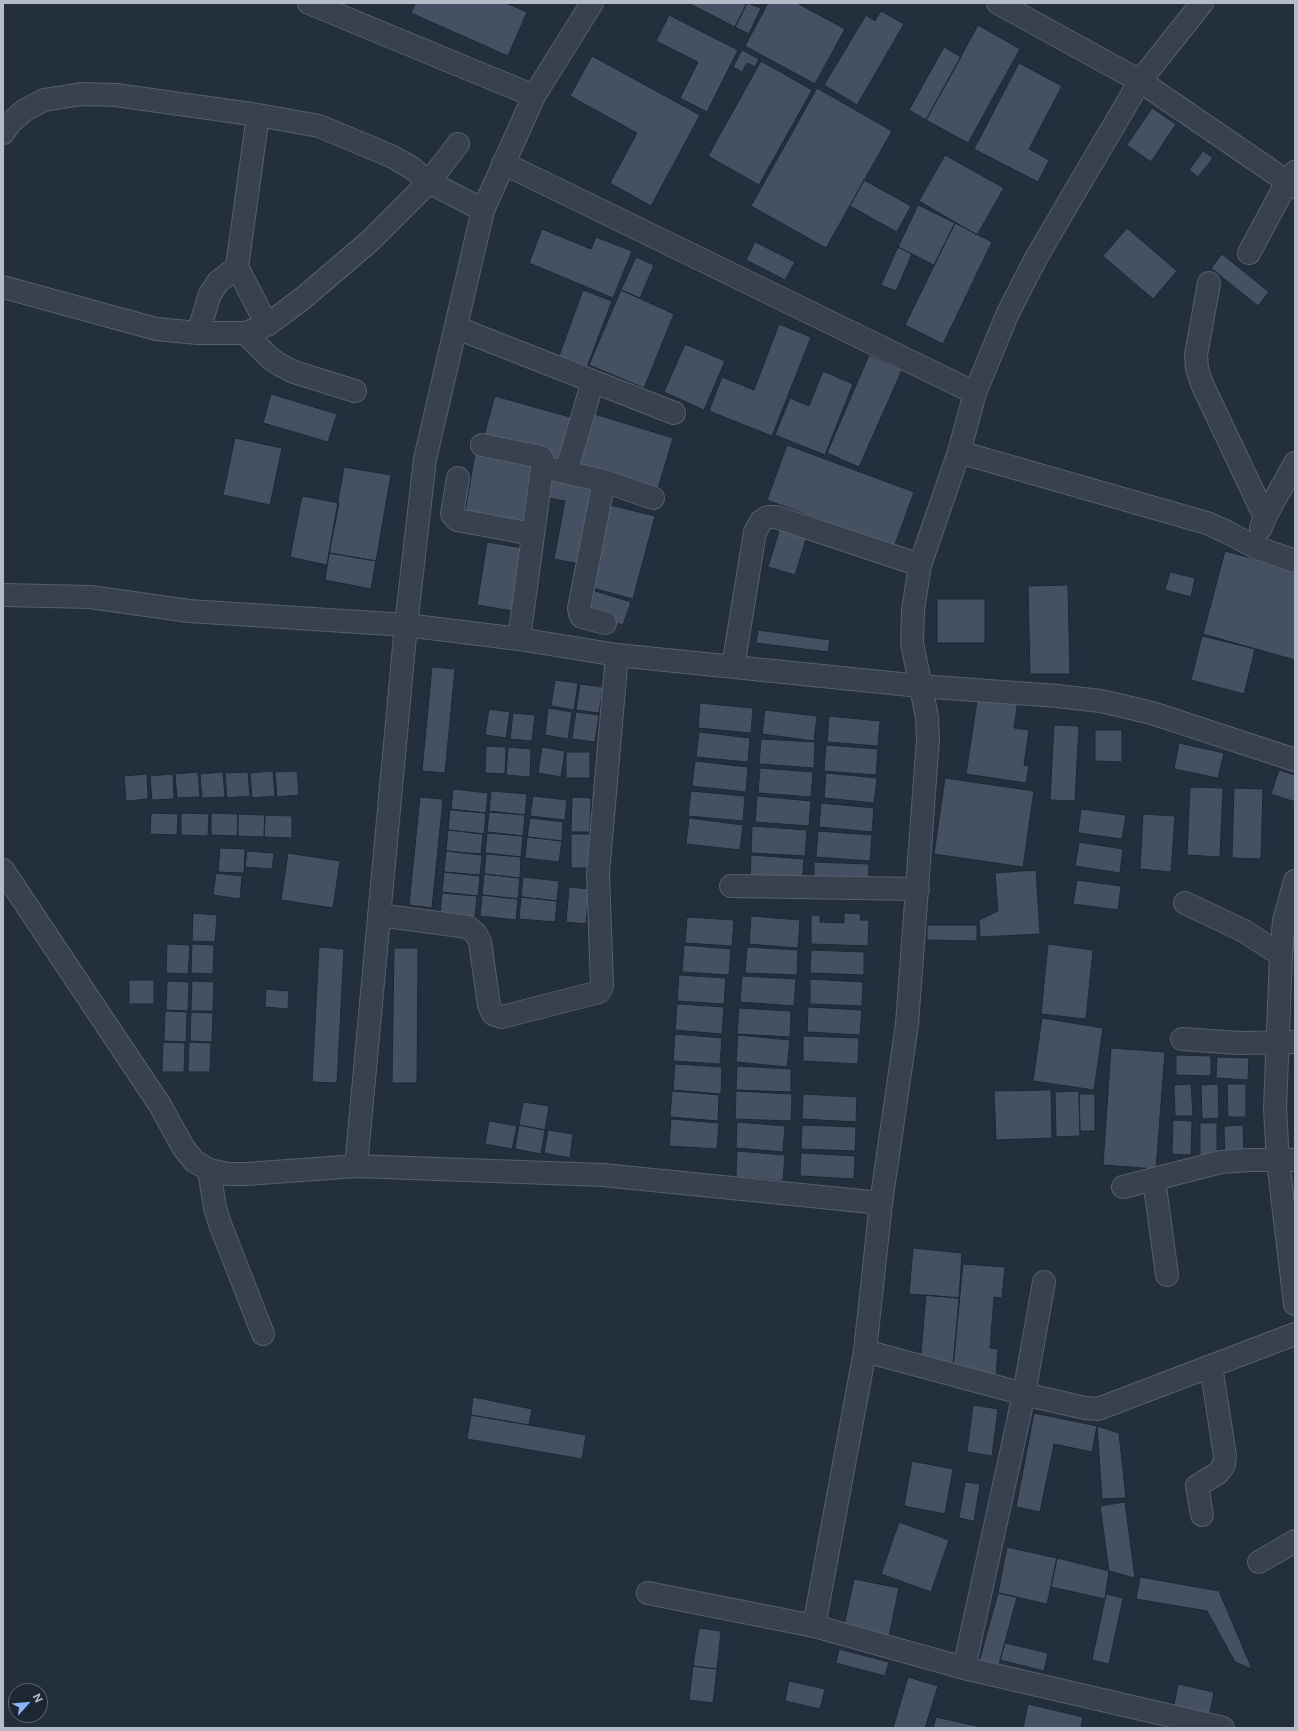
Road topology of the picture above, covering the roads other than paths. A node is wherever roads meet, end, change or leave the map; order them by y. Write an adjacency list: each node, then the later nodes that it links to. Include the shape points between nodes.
1 (309, 3): 6 (street)
2 (592, 3): 6 (street)
3 (998, 3): 5 (street)
4 (1202, 3): 5 (street)
5 (1140, 81): 11 (street); 24 (street, via 1036,258 1007,315)
6 (534, 96): 10 (street)
7 (258, 115): 8 (street, via 116,95 82,94 44,100 25,110); 12 (street, via 319,126 391,156); 15 (street)
8 (3, 133)
9 (458, 144): 12 (street)
10 (503, 164): 13 (street); 24 (street)
11 (1292, 180): 14 (street)
12 (429, 182): 13 (street); 18 (street, via 370,241)
13 (483, 210): 19 (street)
14 (1249, 253)
15 (236, 267): 18 (street); 20 (street, via 218,282 210,294)
16 (1209, 283): 34 (street, via 1196,355 1197,369)
17 (3, 287): 20 (street, via 156,329)
18 (267, 325): 21 (street)
19 (457, 328): 22 (street); 41 (street, via 425,459)
20 (198, 333): 21 (street)
21 (246, 333): 23 (street, via 280,365 294,372)
22 (593, 381): 25 (street); 30 (street)
23 (355, 391)
24 (975, 393): 27 (street)
25 (674, 413)
26 (482, 445): 29 (street, via 541,457)
27 (959, 452): 36 (street, via 1207,524); 38 (street)
28 (1295, 463): 34 (street)
29 (542, 467): 30 (street); 35 (street)
30 (566, 472): 32 (street)
31 (458, 478): 35 (street, via 452,514 457,520)
32 (604, 481): 33 (street); 40 (street, via 579,608 582,617)
33 (653, 498)
34 (1265, 517): 36 (street)
35 (533, 534): 42 (street)
36 (1255, 547): 37 (street)
37 (1295, 561)
38 (920, 565): 44 (street, via 776,517 768,517 761,522 755,532); 45 (street, via 913,610 912,643)
39 (3, 595): 41 (street, via 90,597 189,611)
40 (605, 623)
41 (406, 625): 42 (street); 52 (street)
42 (519, 639): 43 (street)
43 (617, 655): 44 (street); 52 (street, via 598,873 602,986 599,992 502,1017 493,1014 489,1005 480,942 468,927)
44 (734, 667): 45 (street)
45 (920, 686): 46 (street, via 1101,701 1152,713); 50 (street, via 927,717 928,739)
46 (1295, 760)
47 (3, 870): 58 (street, via 160,1105 183,1147 194,1161)
48 (1295, 881): 53 (street, via 1284,921)
49 (731, 886): 50 (street)
50 (918, 889): 61 (street, via 907,1024)
51 (1185, 903): 53 (street, via 1244,931)
52 (379, 915): 57 (street)
53 (1281, 956): 55 (street)
54 (1182, 1039): 55 (street, via 1239,1043)
55 (1286, 1041): 56 (street, via 1275,1109)
56 (1287, 1160): 59 (street, via 1221,1162); 63 (street)
57 (356, 1166): 58 (street, via 247,1174); 61 (street, via 603,1175)
58 (209, 1170): 66 (street, via 220,1224)
59 (1154, 1179): 60 (street); 62 (street)
60 (1123, 1187)
61 (881, 1203): 68 (street)
62 (1167, 1275)
63 (1294, 1280): 65 (street)
64 (1044, 1282): 70 (street)
65 (1295, 1304)
66 (263, 1334)
67 (1295, 1334): 69 (street)
68 (865, 1351): 70 (street); 75 (street)
69 (1211, 1366): 70 (street, via 1098,1409); 71 (street, via 1225,1456 1224,1465 1218,1473 1197,1486)
70 (1024, 1394): 76 (street)
71 (1202, 1515)
72 (1295, 1541): 73 (street)
73 (1259, 1562)
74 (648, 1593): 75 (street)
75 (814, 1626): 76 (street)
76 (964, 1668): 77 (street)
77 (1223, 1728)

